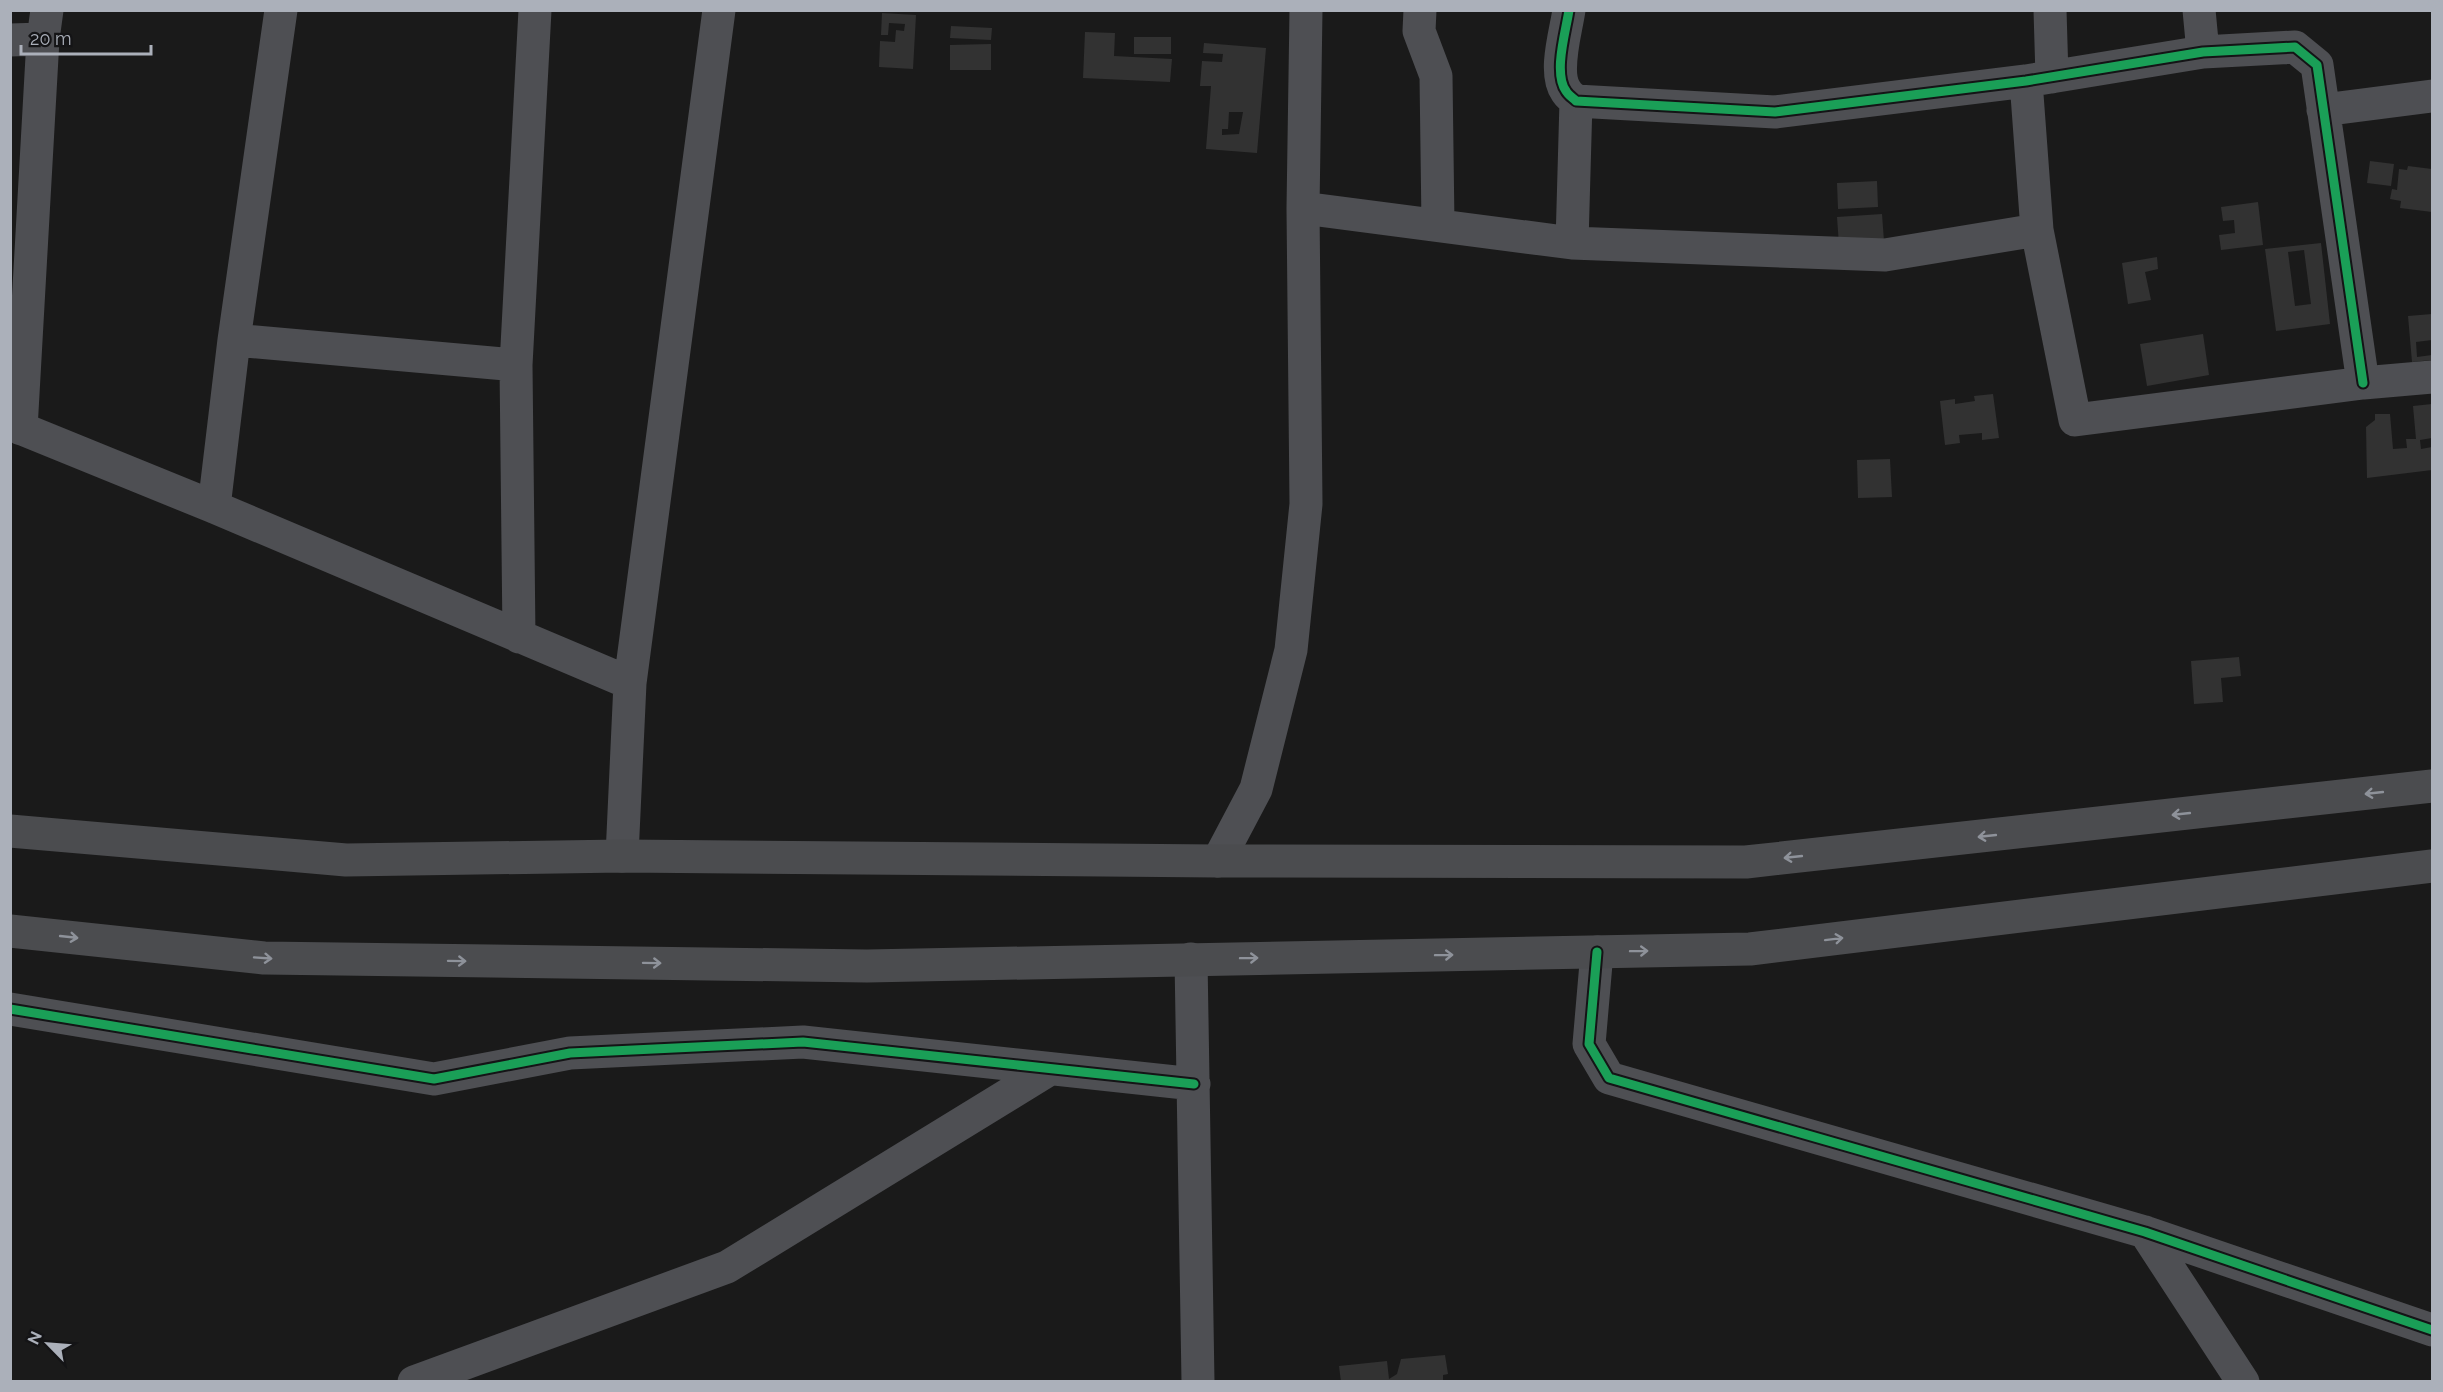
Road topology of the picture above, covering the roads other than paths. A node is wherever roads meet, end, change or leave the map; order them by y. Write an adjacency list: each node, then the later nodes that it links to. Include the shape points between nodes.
1 (281, 10): 20 (street)
2 (535, 10): 21 (street)
3 (719, 10): 27 (street)
4 (1306, 10): 16 (street)
5 (1420, 10): 17 (street, via 1419,31 1436,76)
6 (1569, 10): 14 (street, via 1560,77 1564,90)
7 (2050, 10): 12 (street)
8 (2199, 10): 11 (street)
9 (45, 25): 10 (street); 24 (street)
10 (10, 40)
11 (2203, 52): 12 (street); 15 (street, via 2295,47 2317,64)
12 (2039, 79): 14 (street, via 1775,112); 18 (street)
13 (2433, 96): 15 (street)
14 (1576, 102): 19 (street)
15 (2323, 110): 23 (street)
16 (1303, 208): 17 (street); 31 (street, via 1306,504 1291,650 1256,789)
17 (1438, 225): 19 (street)
18 (2037, 230): 19 (street, via 1885,255); 23 (street, via 2075,420)
19 (1572, 243)
20 (234, 340): 21 (street); 25 (street)
21 (516, 365): 26 (street)
22 (2433, 377): 23 (street)
23 (2363, 383)
24 (16, 426): 25 (street)
25 (214, 507): 26 (street)
26 (519, 637): 27 (street)
27 (630, 684): 30 (street)
28 (2433, 786): 31 (main road, one-way to 31, via 1746,862)
29 (10, 831): 30 (main road, via 346,860)
30 (622, 856): 31 (main road)
31 (1218, 861)
32 (2433, 866): 34 (main road, one-way to 32, via 1750,949)
33 (10, 931): 35 (main road, one-way to 35, via 264,958 867,966)
34 (1597, 952): 35 (main road, one-way to 34); 39 (street, via 1590,1044 1609,1078)
35 (1191, 959): 38 (street)
36 (10, 1009): 37 (street, via 434,1079 570,1053 803,1042)
37 (1050, 1069): 38 (street); 41 (street, via 727,1267)
38 (1194, 1084): 42 (street)
39 (2145, 1232): 40 (street); 43 (street)
40 (2433, 1330)
41 (414, 1382)
42 (1198, 1382)
43 (2243, 1382)

